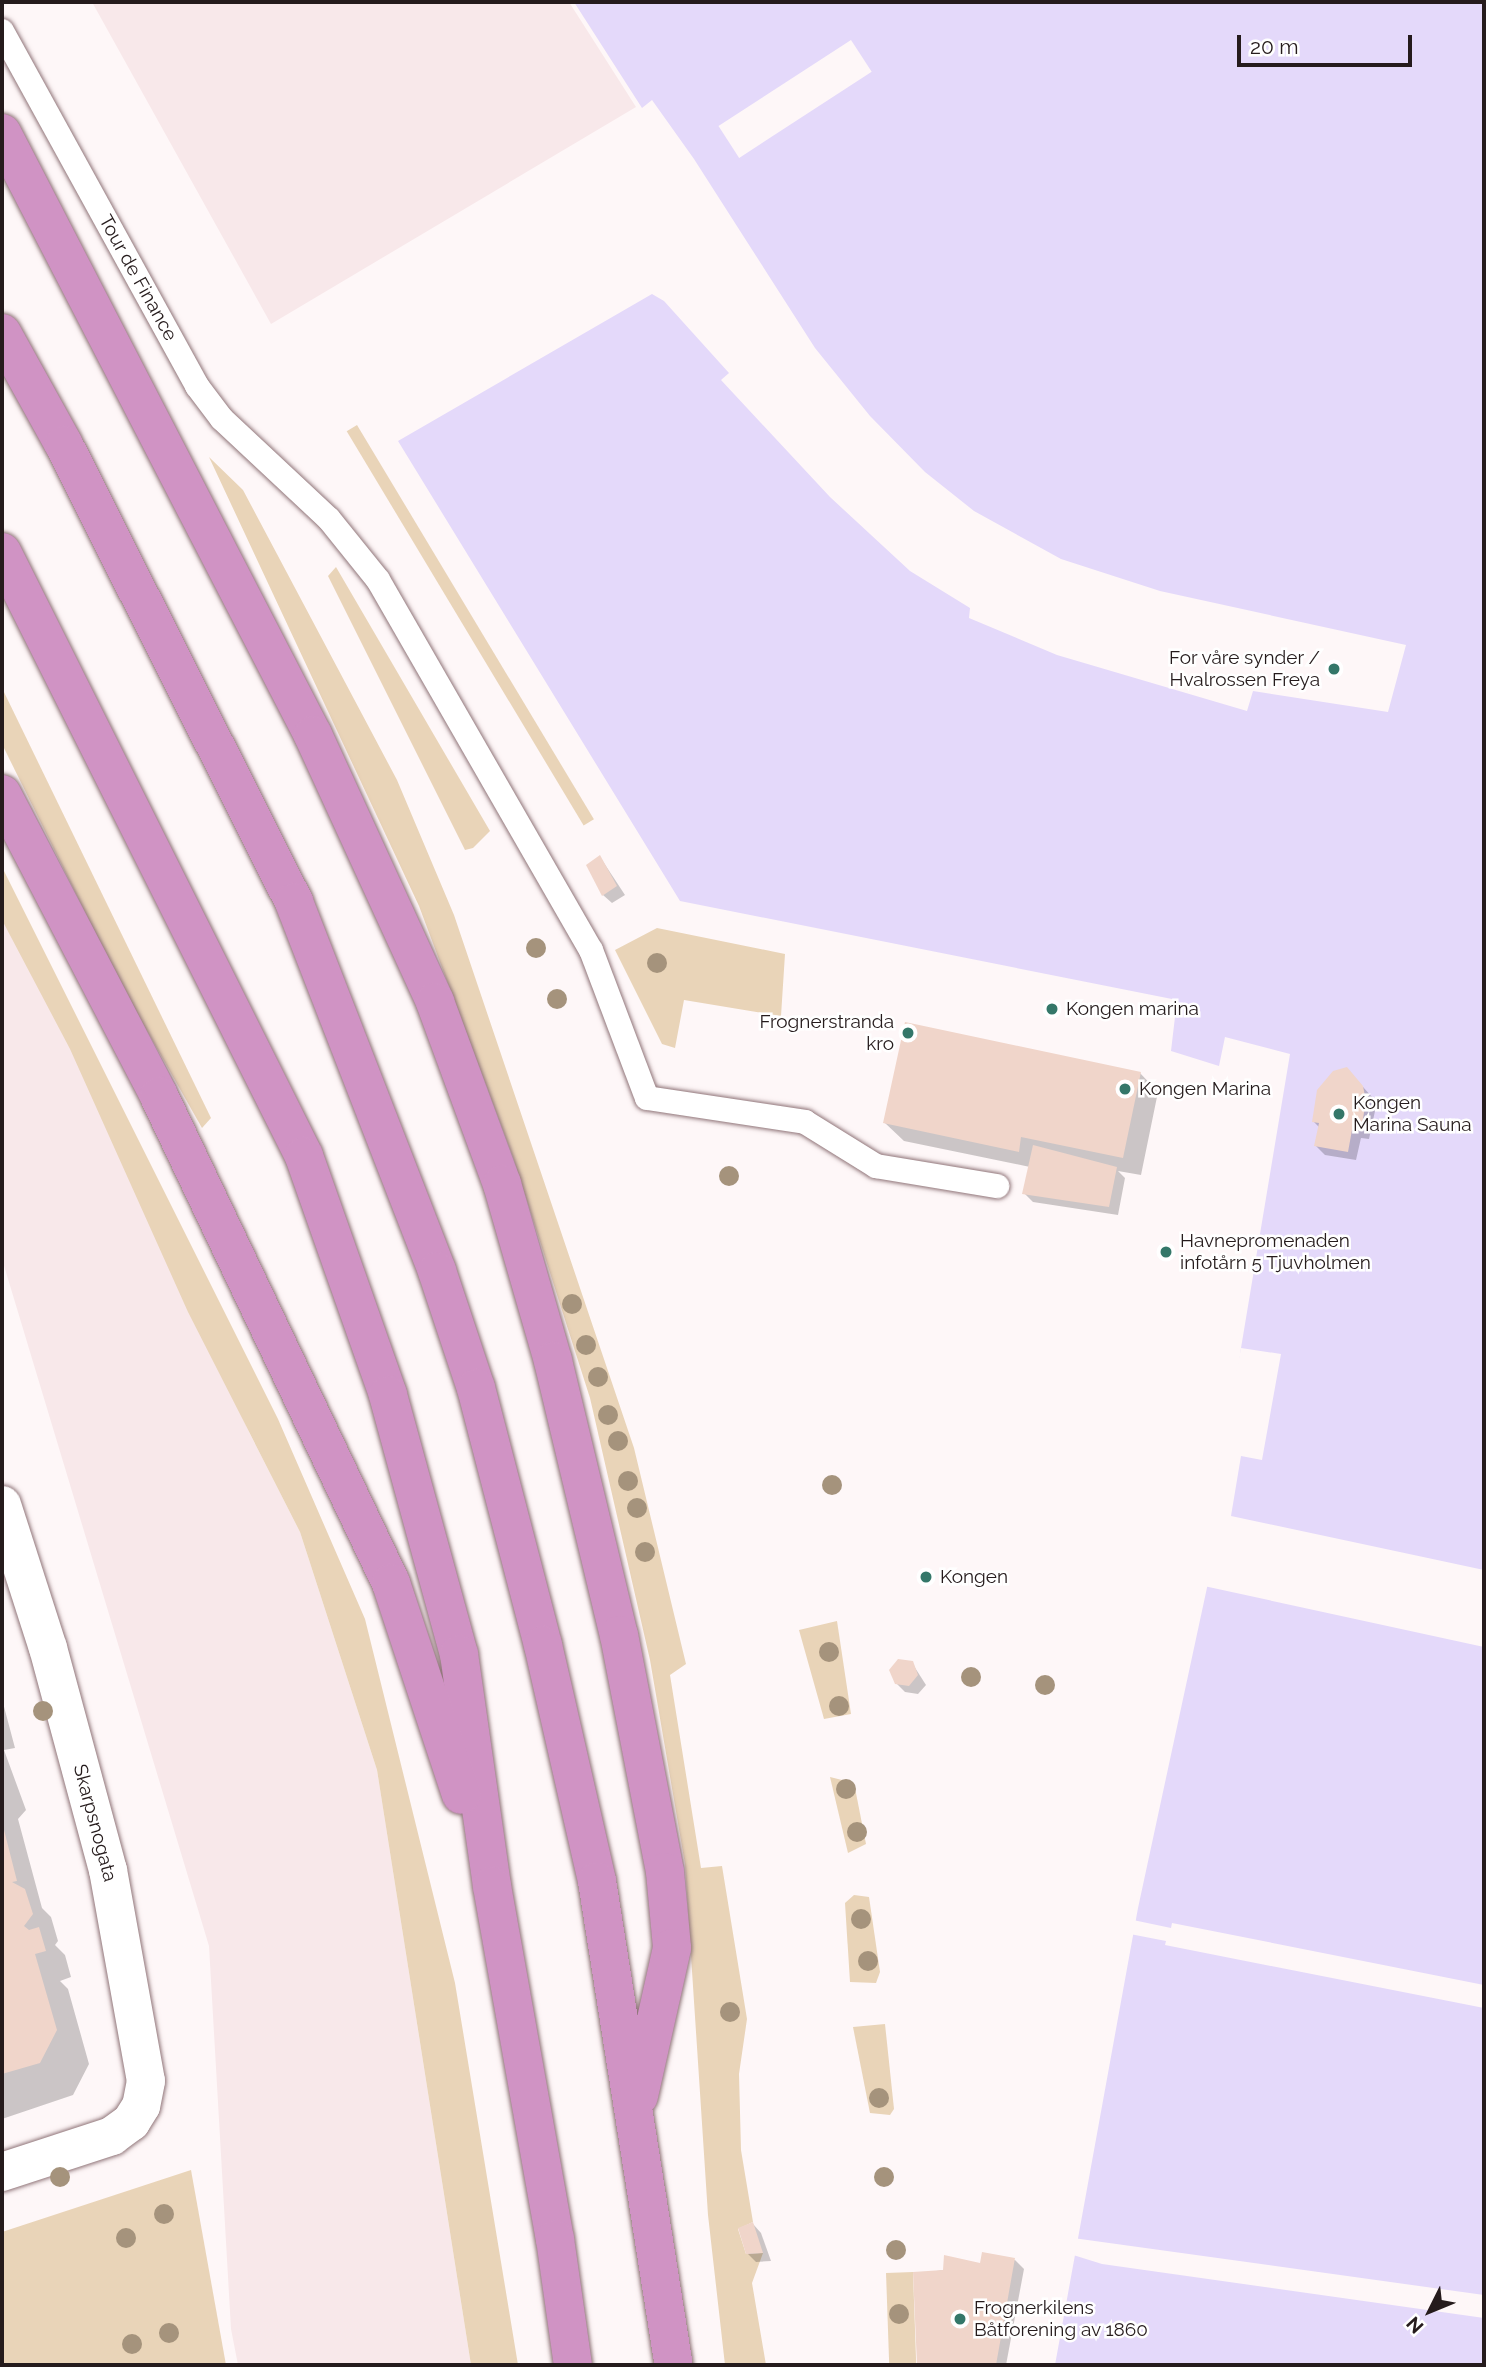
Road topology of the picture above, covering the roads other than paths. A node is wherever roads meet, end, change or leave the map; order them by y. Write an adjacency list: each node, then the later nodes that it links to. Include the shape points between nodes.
1 (2, 32): 6 (lane, Tour de Finance, via 197,386 222,419 343,534 378,579 591,950 648,1098 805,1122 876,1166)
2 (2, 133): 9 (highway, via 313,735 435,1002 502,1184 553,1361 616,1622 664,1872 672,1948)
3 (2, 333): 9 (highway, via 108,531 295,902 437,1271 476,1388 543,1645 597,1881)
4 (2, 552): 8 (highway, via 304,1156 388,1395 459,1654)
5 (2, 794): 8 (highway, via 159,1096 391,1583)
6 (998, 1186)
7 (2, 1505): 10 (street, Skarpsnogata, via 48,1648 108,1870 146,2081 141,2106 131,2122 112,2136)
8 (492, 1886): 11 (highway)
9 (634, 2119): 12 (highway)
10 (2, 2172)
11 (573, 2365)
12 (674, 2365)

